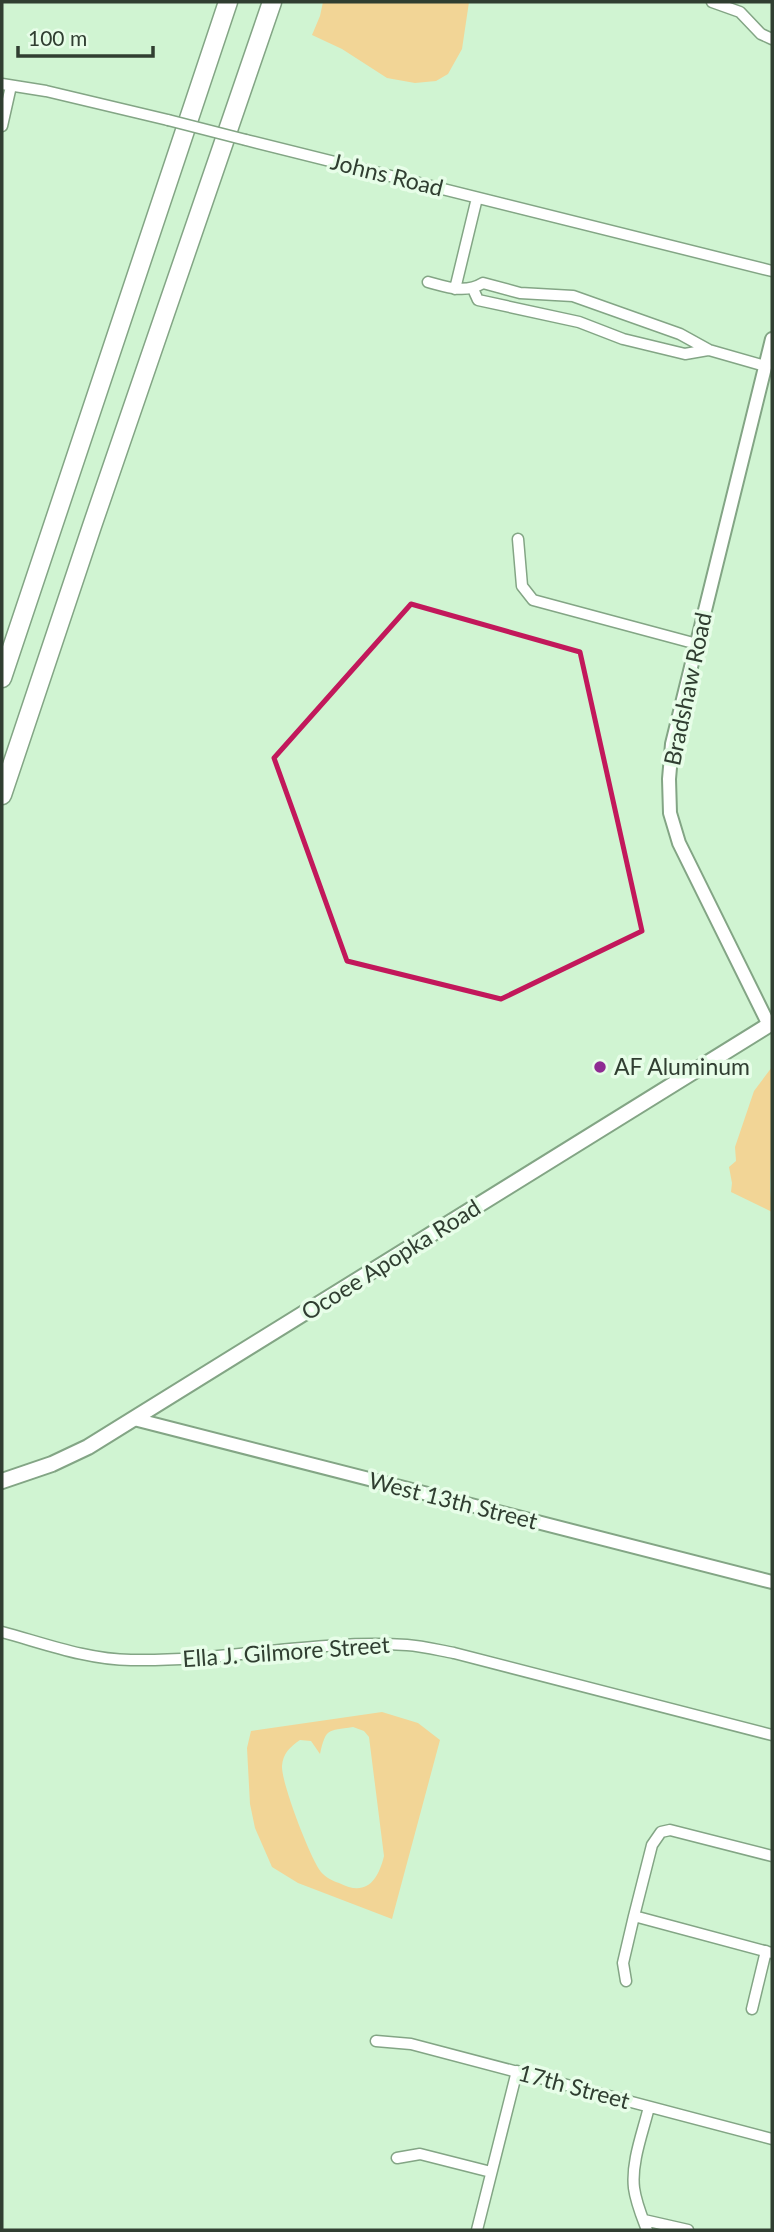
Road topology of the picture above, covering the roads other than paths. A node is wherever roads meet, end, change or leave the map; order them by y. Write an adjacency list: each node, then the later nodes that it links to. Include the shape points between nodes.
1 (229, 2): 17 (highway)
2 (272, 2): 18 (highway)
3 (712, 2): 4 (street, via 740,12)
4 (772, 39)
5 (7, 85): 6 (street); 7 (street, Johns Road, bridge)
6 (2, 125)
7 (477, 198): 8 (street, Johns Road); 10 (street)
8 (772, 271)
9 (428, 282): 10 (street)
10 (455, 289): 11 (street)
11 (473, 289): 13 (street, via 482,283 520,293 573,296 680,334); 13 (street, via 478,300 579,322 623,339 685,354)
12 (772, 343): 14 (street, Bradshaw Road)
13 (709, 350): 14 (street)
14 (765, 366): 16 (street, Bradshaw Road)
15 (517, 539): 16 (street, via 522,586 533,600)
16 (696, 644): 19 (street, Bradshaw Road, via 672,744 670,813 679,843)
17 (2, 678)
18 (2, 795)
19 (771, 1024): 20 (main road, Ocoee Apopka Road)
20 (134, 1419): 21 (main road, Ocoee Apopka Road, via 88,1447); 22 (street, West 13th Street)
21 (2, 1482)
22 (772, 1582)
23 (2, 1632): 24 (street, Ella J. Gilmore Street, via 129,1661 362,1643 410,1645)
24 (772, 1735)
25 (772, 1856): 26 (street, via 670,1830 661,1832 652,1845)
26 (634, 1916): 27 (street); 28 (street, via 624,1964)
27 (769, 1952): 29 (street)
28 (626, 1981)
29 (752, 2009)
30 (376, 2041): 31 (street, 17th Street, via 411,2044)
31 (517, 2071): 32 (street, 17th Street); 35 (street)
32 (649, 2107): 33 (street, 17th Street); 36 (street, via 634,2186)
33 (772, 2139)
34 (397, 2158): 35 (street, via 420,2154)
35 (491, 2172): 37 (street)
36 (645, 2225): 38 (street)
37 (477, 2230)
38 (688, 2230)

